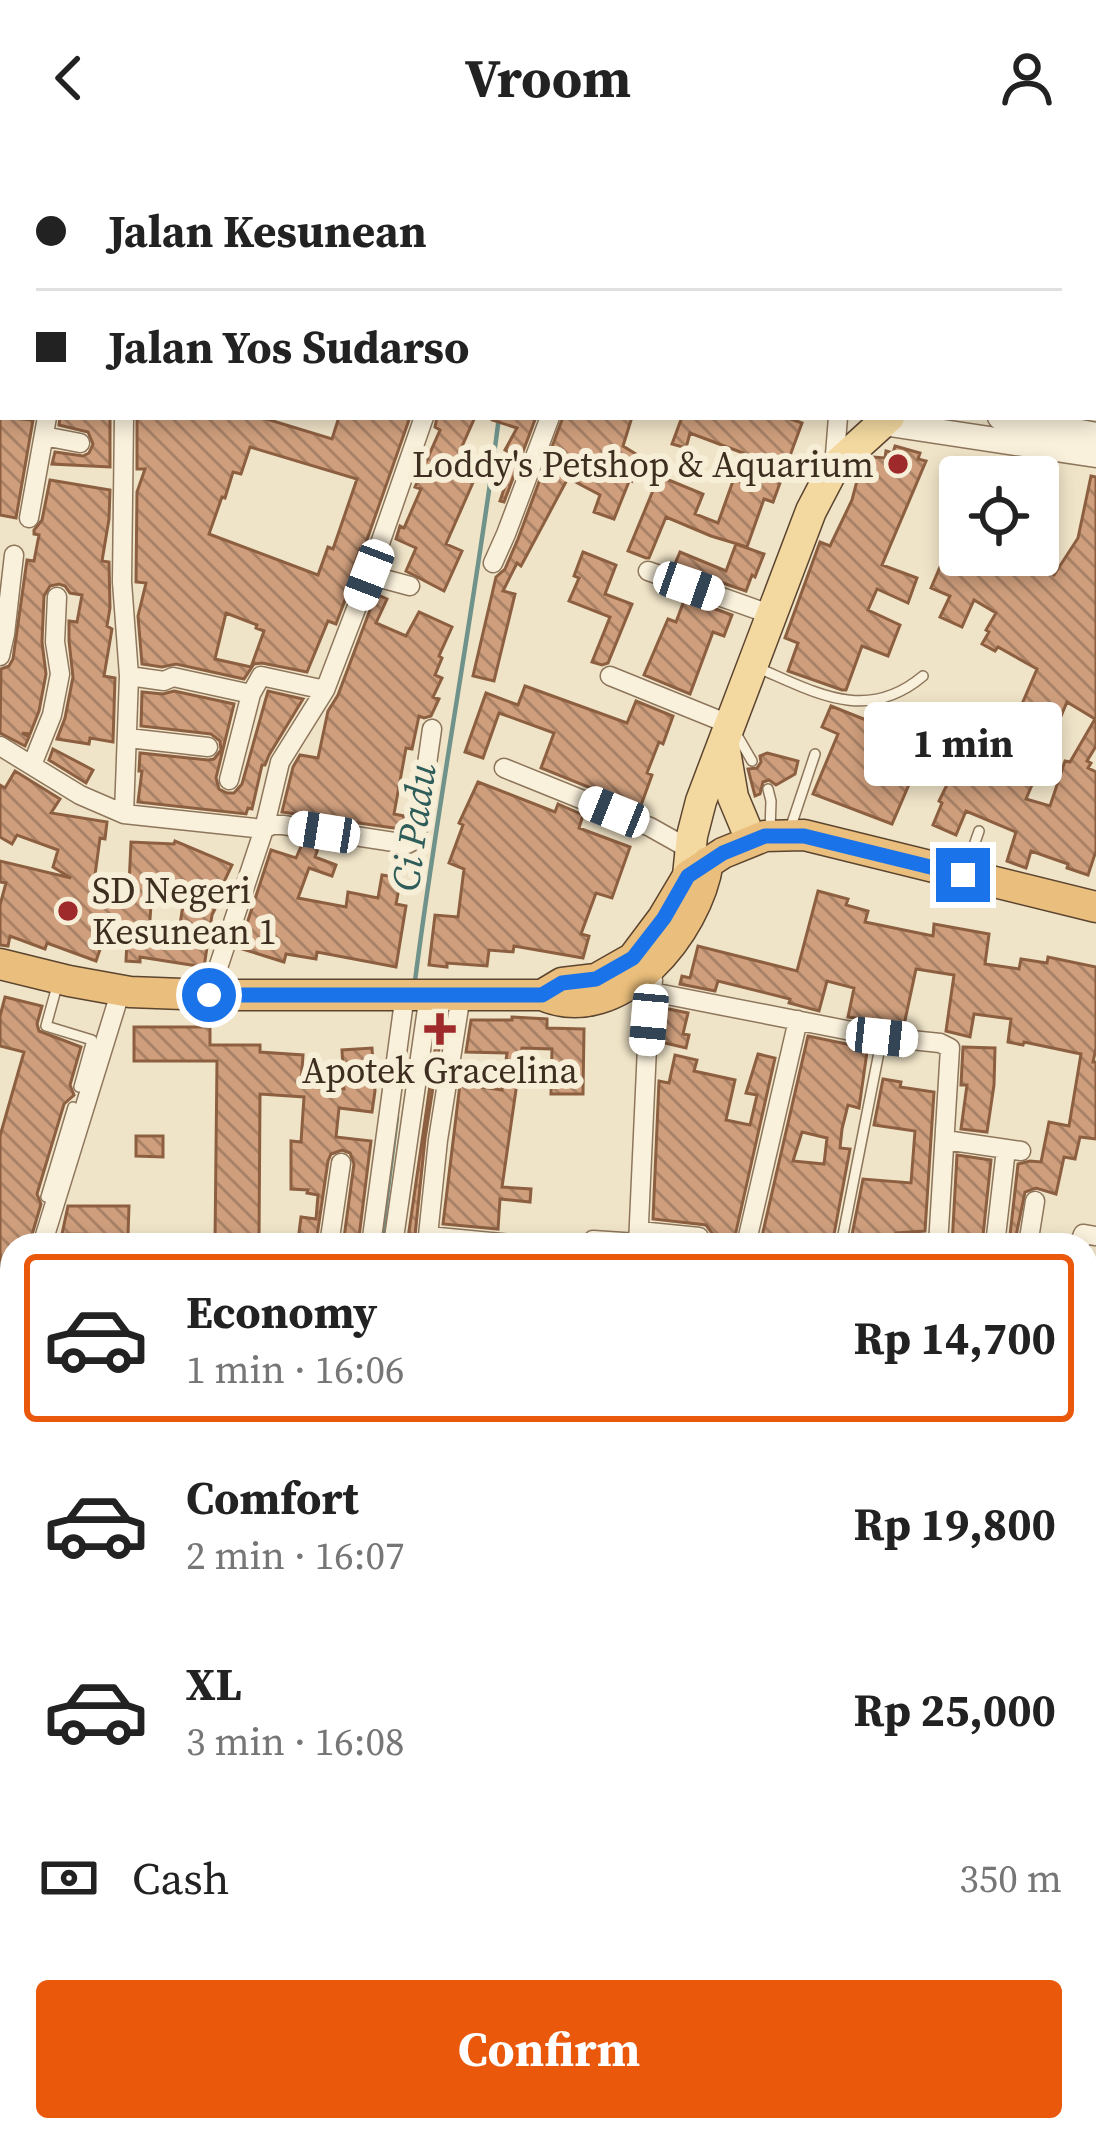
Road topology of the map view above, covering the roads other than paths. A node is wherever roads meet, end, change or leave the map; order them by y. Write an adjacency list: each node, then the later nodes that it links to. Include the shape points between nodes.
1 (124, 420): 22 (street)
2 (423, 420): 16 (street)
3 (549, 420): 14 (street)
4 (838, 420): 11 (street)
5 (886, 420): 10 (street); 11 (main road)
6 (1017, 420): 8 (street)
7 (45, 426): 9 (street); 12 (street)
8 (1096, 434)
9 (80, 443)
10 (1096, 455)
11 (834, 467): 19 (main road)
12 (29, 518)
13 (14, 555): 20 (street)
14 (493, 563)
15 (647, 571): 19 (street)
16 (369, 575): 17 (street); 25 (street)
17 (410, 586)
18 (57, 597): 34 (street, via 60,674)
19 (772, 615): 21 (main road)
20 (0, 656)
21 (754, 666): 24 (lane, via 843,701 904,692); 28 (main road)
22 (130, 676): 26 (street, via 171,676); 29 (street)
23 (610, 676): 28 (street)
24 (923, 676)
25 (325, 690): 26 (street, via 261,676); 39 (street, via 280,762)
26 (250, 694): 36 (street)
27 (432, 729): 39 (street, via 412,843 283,825)
28 (728, 735): 33 (lane); 41 (main road, via 734,796); 42 (main road, via 701,801)
29 (128, 738): 31 (street); 38 (street)
30 (0, 746): 34 (street)
31 (208, 747)
32 (815, 754): 41 (lane)
33 (752, 761)
34 (32, 765): 38 (street)
35 (504, 768): 42 (street, via 650,827)
36 (229, 781)
37 (768, 789): 41 (lane)
38 (124, 814): 39 (street)
39 (265, 830): 49 (street)
40 (980, 831): 43 (lane)
41 (770, 837): 42 (highway); 43 (highway, via 804,836)
42 (696, 863): 46 (highway, via 704,888)
43 (963, 875): 44 (highway)
44 (1096, 907)
45 (0, 964): 47 (highway)
46 (652, 964): 51 (highway, via 586,1003); 52 (street); 65 (street)
47 (59, 979): 48 (highway); 54 (lane, via 46,1026 92,1040)
48 (121, 990): 49 (highway); 60 (street)
49 (209, 995): 50 (highway)
50 (417, 995): 51 (highway); 62 (street); 63 (street)
51 (468, 995): 64 (street)
52 (798, 1021): 53 (street); 66 (street)
53 (882, 1037): 56 (street, via 950,1048); 67 (lane)
54 (79, 1087)
55 (73, 1107): 58 (lane)
56 (945, 1140): 68 (street); 69 (street, via 1013,1150)
57 (341, 1163): 61 (street)
58 (46, 1197)
59 (1035, 1202): 70 (street)
60 (46, 1233)
61 (331, 1233)
62 (373, 1233)
63 (394, 1233)
64 (428, 1233)
65 (638, 1233)
66 (749, 1233)
67 (843, 1233)
68 (939, 1233)
69 (997, 1233)
70 (1030, 1233)

